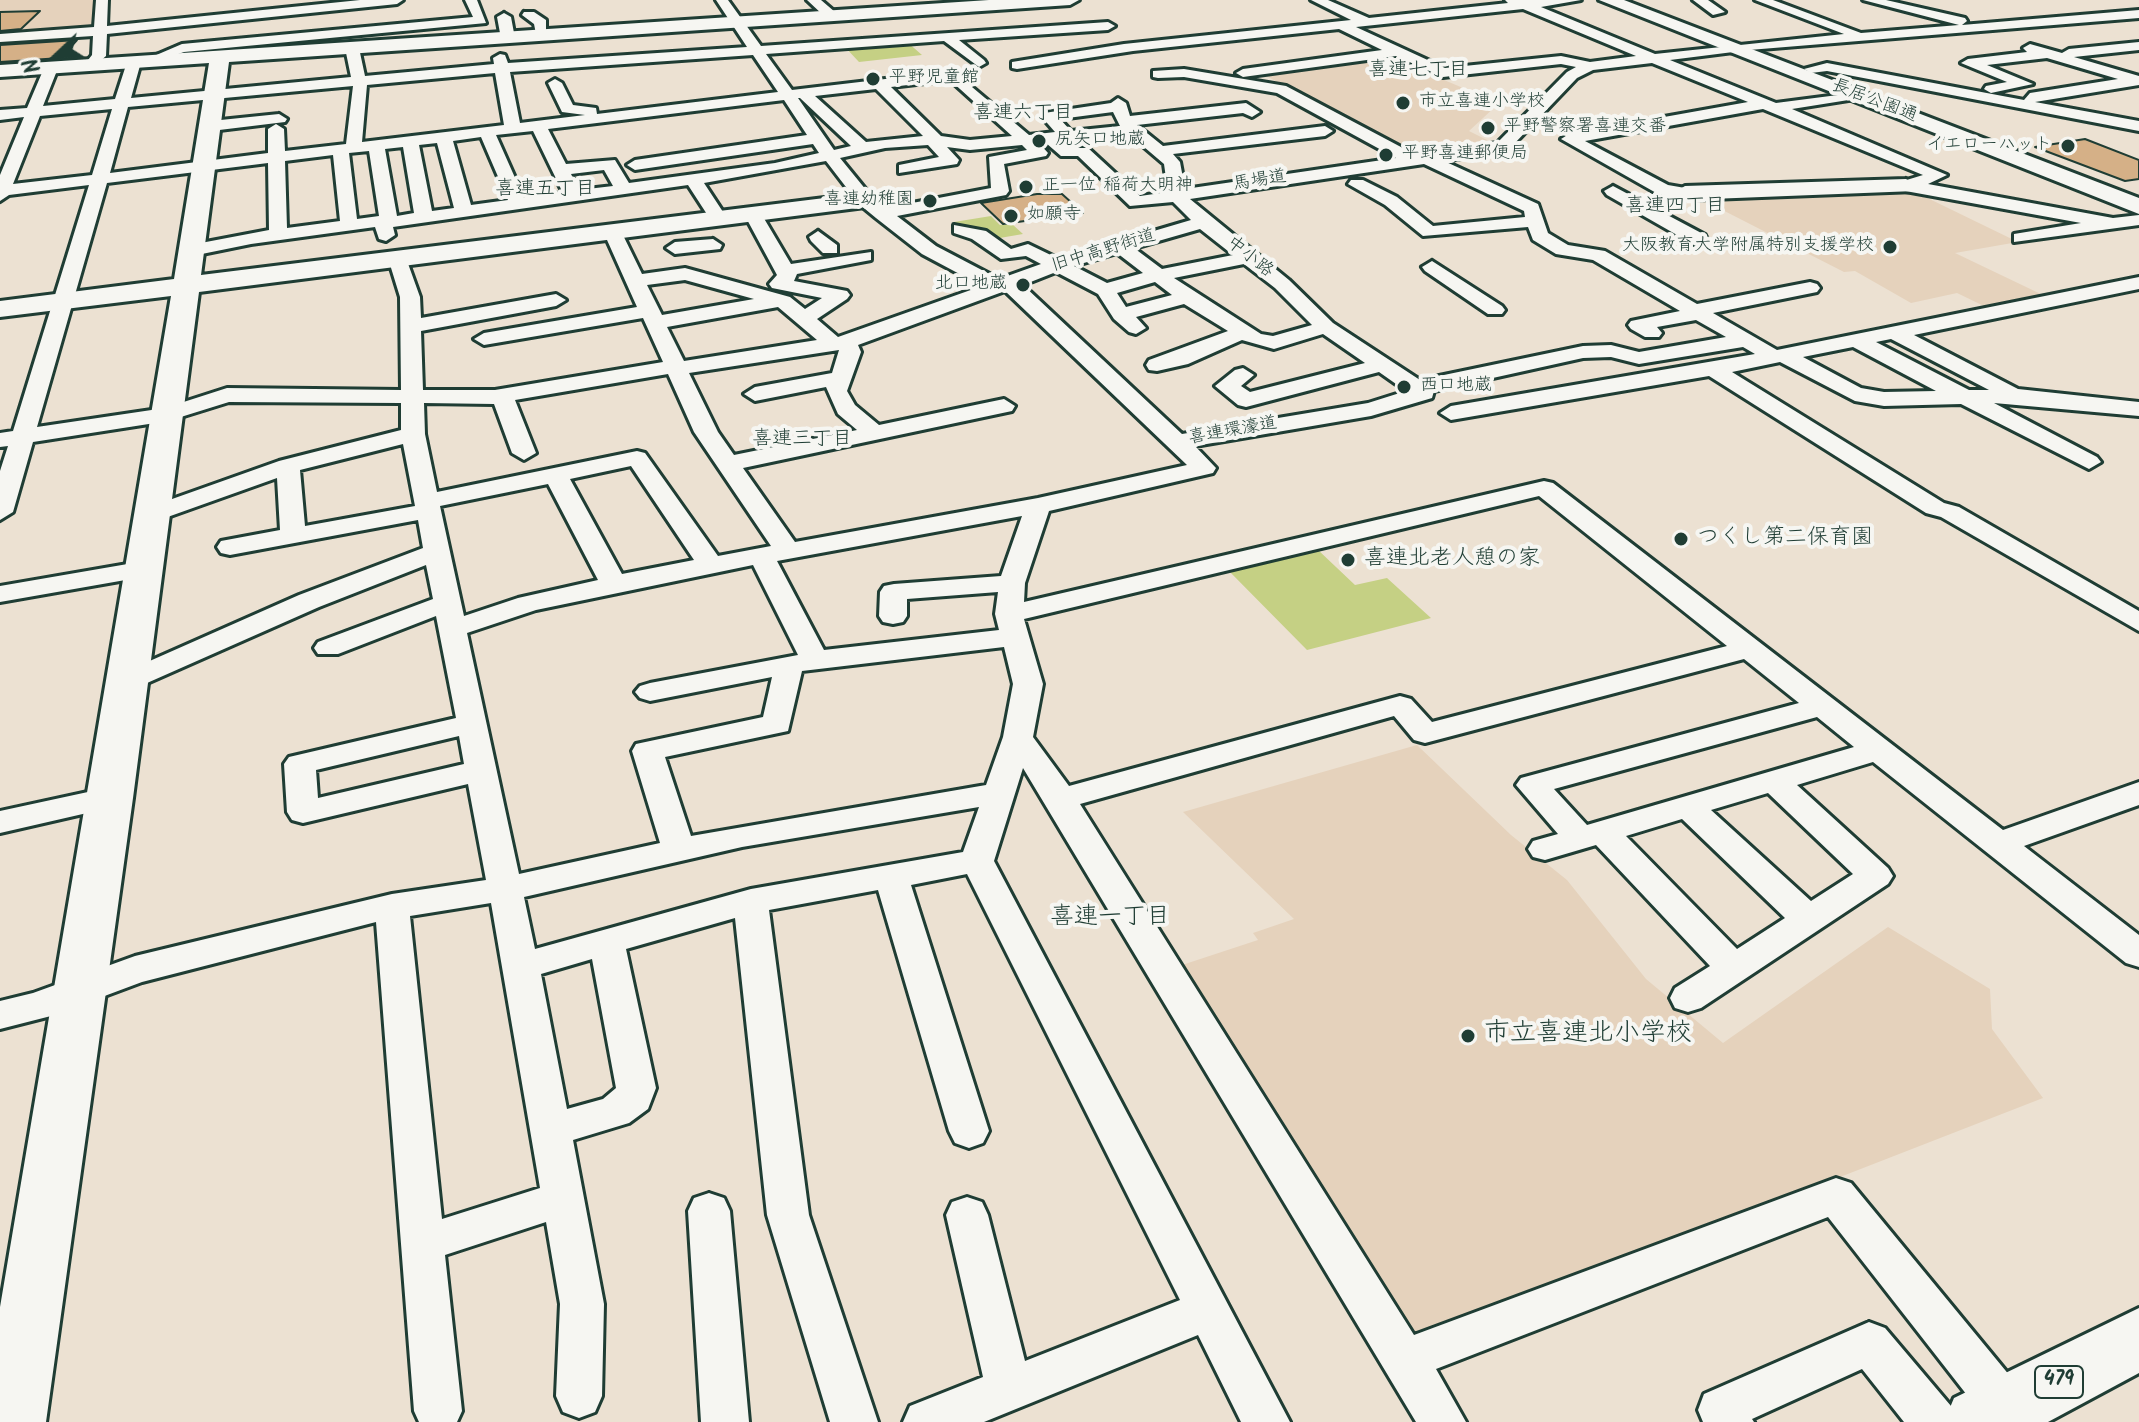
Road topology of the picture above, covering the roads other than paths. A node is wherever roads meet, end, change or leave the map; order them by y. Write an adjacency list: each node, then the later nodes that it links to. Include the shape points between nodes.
1 (102, 0): 28 (street)
2 (397, 0): 28 (street)
3 (471, 0): 42 (street, via 481,20 182,48)
4 (722, 0): 22 (street)
5 (1011, 0): 17 (street)
6 (1070, 0): 22 (street)
7 (1317, 0): 23 (street)
8 (1511, 0): 16 (street)
9 (1575, 0): 16 (street)
10 (1608, 0): 36 (street, 長居公園通)
11 (1628, 0): 36 (street, 長居公園通)
12 (1699, 0): 18 (street)
13 (1761, 0): 31 (street)
14 (1869, 0): 27 (street)
15 (2108, 3): 20 (street)
16 (1525, 5): 23 (street); 45 (street)
17 (820, 6): 22 (street)
18 (1718, 12)
19 (1099, 13): 24 (street)
20 (2139, 13): 27 (street)
21 (529, 15): 29 (street, via 541,23)
22 (736, 20): 29 (street); 34 (street); 44 (street)
23 (1369, 23): 25 (street)
24 (1108, 26): 33 (street); 38 (street)
25 (1343, 26): 38 (street); 40 (street)
26 (1965, 29): 27 (street); 31 (street); 41 (street)
27 (1981, 29)
28 (101, 31): 32 (street); 47 (street)
29 (541, 31): 34 (street, via 505,25)
30 (2139, 36): 35 (street, via 2122,38)
31 (1863, 37): 36 (street)
32 (0, 38)
33 (948, 38): 44 (street, via 839,45 851,57); 49 (street)
34 (380, 44): 37 (street); 42 (street)
35 (2139, 45): 41 (street)
36 (1741, 46): 45 (street); 54 (street, 長居公園通); 63 (street, 長居公園通)
37 (352, 48): 39 (street); 57 (street)
38 (1125, 49): 50 (street); 55 (street, via 1158,75)
39 (297, 51): 43 (street); 60 (street, via 295,57 265,60)
40 (1395, 52): 51 (street, via 1443,73 1561,60); 55 (street)
41 (2050, 54): 56 (street); 61 (street, via 1968,63 2026,84)
42 (161, 56): 47 (street)
43 (220, 56): 46 (street); 68 (street)
44 (762, 57): 48 (street); 62 (street)
45 (1655, 58): 51 (street); 67 (street)
46 (134, 62): 47 (street); 66 (street)
47 (93, 63): 52 (street); 53 (street)
48 (500, 63): 57 (street); 75 (street)
49 (979, 63)
50 (1030, 65)
51 (1590, 66): 89 (street, via 1572,75 1506,146)
52 (51, 68): 53 (street); 70 (street)
53 (0, 69)
54 (1811, 69): 61 (street, via 1827,67); 107 (street, 長居公園通)
55 (1209, 77): 89 (street, via 1293,93)
56 (2138, 80): 65 (street)
57 (358, 81): 60 (street); 86 (street, via 361,91)
58 (555, 83): 69 (street, via 567,109)
59 (880, 85): 62 (street); 81 (street); 82 (street, via 953,75)
60 (260, 90): 68 (street)
61 (1965, 93): 65 (street)
62 (796, 95): 69 (street); 80 (street, 喜連環濠道); 85 (street)
63 (1856, 95): 67 (street); 110 (street, 長居公園通)
64 (1271, 99): 72 (street, via 1242,105 1249,110)
65 (2008, 101): 74 (street)
66 (121, 103): 68 (street); 70 (street); 96 (street)
67 (1771, 105): 99 (street, via 1939,175); 104 (street, via 1569,139 1664,190)
68 (213, 110): 90 (street, via 277,124); 93 (street)
69 (590, 110): 73 (street)
70 (36, 112): 71 (street); 103 (street)
71 (0, 115)
72 (1123, 115): 78 (street); 78 (street, via 1049,116); 87 (street)
73 (539, 126): 75 (street); 94 (street)
74 (2139, 126)
75 (513, 129): 77 (street)
76 (1325, 131): 88 (street)
77 (487, 132): 79 (street); 108 (street)
78 (1058, 137): 82 (street); 105 (street, 馬場道, via 1067,153 1082,151 1136,202)
79 (444, 138): 83 (street); 111 (street)
80 (819, 138): 92 (street, 喜連環濠道); 100 (street, via 631,158)
81 (934, 140): 82 (street, via 970,145); 85 (street); 92 (street, via 951,160)
82 (1028, 140): 109 (street, via 1040,153 993,164 1000,191)
83 (410, 142): 84 (street); 113 (street)
84 (376, 146): 86 (street); 117 (street, via 389,219)
85 (862, 147): 92 (street)
86 (347, 150): 90 (street); 120 (street)
87 (1161, 151): 88 (street); 105 (street, via 1172,162)
88 (1239, 154): 97 (street)
89 (1418, 158): 91 (street, 馬場道); 116 (street, via 1532,208)
90 (279, 159): 93 (street); 123 (street)
91 (1383, 162): 97 (street, 馬場道); 116 (street, via 1400,170 1357,184 1391,201 1429,232)
92 (836, 164): 95 (street); 98 (street); 109 (street, 喜連環濠道)
93 (205, 168): 96 (street); 135 (street)
94 (561, 170): 101 (street, via 609,164); 106 (street)
95 (801, 177)
96 (98, 180): 103 (street); 146 (street)
97 (1272, 180): 105 (street, 馬場道)
98 (694, 181): 100 (street); 114 (street)
99 (1906, 186): 104 (street); 119 (street)
100 (648, 187): 101 (street)
101 (624, 190): 106 (street)
102 (1613, 191): 125 (street)
103 (1, 193)
104 (1685, 193)
105 (1177, 196): 118 (street, 中小路)
106 (574, 197): 108 (street)
107 (2139, 197)
108 (518, 204): 111 (street)
109 (874, 207): 112 (street); 141 (street, 喜連環濠道, via 929,250)
110 (2139, 207)
111 (464, 212): 113 (street)
112 (753, 214): 114 (street); 130 (street)
113 (424, 218): 117 (street)
114 (718, 218): 126 (street)
115 (2139, 220): 119 (street)
116 (1536, 221): 149 (street, via 1540,236 1563,250 1598,255)
117 (384, 222): 120 (street); 133 (street)
118 (1203, 222): 129 (street, 旧中高野街道); 132 (street, 中小路)
119 (2114, 224): 124 (street)
120 (349, 225): 123 (street)
121 (960, 229): 134 (street, via 1008,255 1028,250)
122 (612, 231): 126 (street); 133 (street); 139 (street)
123 (278, 235): 135 (street)
124 (2021, 238)
125 (1698, 239)
126 (674, 243): 128 (street)
127 (824, 244): 130 (street)
128 (713, 245)
129 (1119, 246): 134 (street, 旧中高野街道); 138 (street)
130 (774, 252): 137 (street)
131 (864, 256): 137 (street)
132 (1249, 257): 138 (street); 153 (street, 中小路)
133 (394, 259): 135 (street); 152 (street, via 410,297)
134 (1058, 265): 141 (street, 旧中高野街道); 143 (street)
135 (190, 267): 146 (street); 178 (street)
136 (1432, 267): 156 (street, via 1492,309 1467,311)
137 (784, 271): 151 (street, via 788,276 779,284 840,295)
138 (1159, 275): 143 (street); 144 (street)
139 (634, 281): 147 (street, via 685,274); 150 (street)
140 (2138, 284): 155 (street)
141 (1002, 285): 162 (street, 旧中高野街道); 182 (street, 喜連環濠道, via 1018,290)
142 (1810, 288): 149 (street)
143 (1105, 290): 144 (street, via 1129,322)
144 (1187, 297): 154 (street)
145 (556, 300): 152 (street)
146 (64, 301): 148 (street); 181 (street)
147 (783, 301): 150 (street); 151 (street)
148 (0, 309)
149 (1697, 312): 157 (street, via 1638,325); 159 (street)
150 (651, 317): 158 (street); 166 (street)
151 (803, 319): 162 (street)
152 (412, 326): 174 (street)
153 (1326, 327): 154 (street, via 1274,343); 165 (street, 中小路)
154 (1242, 332): 161 (street)
155 (1893, 332): 160 (street); 173 (street)
156 (1497, 333)
157 (1652, 333)
158 (484, 339)
159 (1747, 340): 163 (street); 169 (street, 喜連環濠道, via 1639,358 1583,352)
160 (1855, 340): 163 (street); 171 (street)
161 (1221, 342): 164 (street); 165 (street, via 1207,360 1243,375 1226,386 1246,400)
162 (841, 344): 166 (street, 旧中高野街道); 168 (street, via 850,352)
163 (1779, 356): 167 (street); 171 (street, via 1855,394 1884,399)
164 (1157, 365)
165 (1381, 365): 169 (street, 中小路)
166 (675, 368): 172 (street, 旧中高野街道); 185 (street)
167 (1713, 369): 177 (street); 203 (street, via 1935,508)
168 (841, 378): 170 (street); 179 (street, via 836,391 846,409)
169 (1420, 391): 182 (street, 喜連環濠道, via 1371,409)
170 (755, 394)
171 (1957, 395): 173 (street); 184 (street)
172 (502, 396): 174 (street, 旧中高野街道); 183 (street)
173 (2017, 396): 176 (street)
174 (410, 399): 178 (street, 旧中高野街道, via 227,395); 180 (street)
175 (1004, 406): 179 (street)
176 (2139, 409)
177 (1451, 413)
178 (168, 414): 181 (street, 旧中高野街道); 191 (street)
179 (872, 431): 185 (street)
180 (413, 434): 186 (street); 188 (street)
181 (10, 438): 190 (street)
182 (1179, 442): 189 (street, via 1204,468)
183 (524, 453)
184 (2089, 462)
185 (726, 464): 195 (street)
186 (288, 466): 191 (street); 192 (street)
187 (555, 475): 188 (street); 196 (street, via 637,458); 199 (street)
188 (426, 506): 192 (street); 194 (street)
189 (1038, 506): 195 (street); 198 (street)
190 (0, 512)
191 (153, 514): 197 (street)
192 (293, 535): 193 (street)
193 (230, 547)
194 (436, 552): 201 (street); 208 (street)
195 (774, 553): 196 (street); 207 (street)
196 (711, 565): 199 (street)
197 (145, 569): 200 (street); 208 (street)
198 (1012, 583): 202 (street, via 894,592); 204 (street)
199 (614, 584): 201 (street)
200 (0, 594)
201 (448, 616): 205 (street); 211 (street)
202 (893, 616)
203 (2139, 623)
204 (1012, 626): 206 (street, via 1544,488); 207 (street); 212 (street, via 1028,684)
205 (328, 648)
206 (1749, 649): 210 (street); 219 (street, via 1425,733 1400,705)
207 (802, 663): 209 (street); 225 (street, via 777,724 647,751)
208 (128, 681): 218 (street)
209 (650, 692)
210 (1822, 706): 213 (street); 222 (street, via 1532,785)
211 (470, 724): 214 (street); 214 (street, via 300,764 303,812)
212 (1018, 737): 217 (street); 219 (street)
213 (1878, 750): 215 (street); 223 (street)
214 (479, 771): 228 (street)
215 (1774, 781): 220 (street); 231 (street, via 1876,876)
216 (2139, 793): 223 (street)
217 (996, 794): 225 (street); 226 (street)
218 (111, 798): 221 (street); 236 (street)
219 (1061, 799): 248 (street)
220 (1688, 807): 222 (street); 231 (street)
221 (0, 822)
222 (1592, 835): 224 (street); 235 (street)
223 (1997, 844): 233 (street)
224 (1545, 849)
225 (679, 850): 228 (street)
226 (977, 861): 227 (street); 245 (street)
227 (891, 876): 229 (street); 240 (street)
228 (504, 889): 230 (street); 234 (street)
229 (751, 901): 232 (street); 255 (street, via 788,1215)
230 (392, 906): 236 (street, via 135,970); 244 (street)
231 (1809, 920): 235 (street)
232 (607, 942): 234 (street); 239 (street, via 634,1098 615,1112)
233 (2139, 954)
234 (521, 966): 239 (street)
235 (1734, 968): 237 (street)
236 (78, 990): 238 (street); 253 (street)
237 (1688, 998)
238 (0, 1015)
239 (550, 1130): 241 (street)
240 (969, 1131)
241 (561, 1199): 244 (street); 250 (street, via 582,1304)
242 (709, 1211): 254 (street)
243 (967, 1215): 249 (street)
244 (425, 1243): 251 (street)
245 (1208, 1310): 249 (street); 257 (street)
246 (2139, 1339): 252 (highway, 479)
247 (2139, 1349): 252 (highway)
248 (1404, 1360): 252 (street, via 1836,1196); 258 (street)
249 (1009, 1388): 256 (street)
250 (579, 1396)
251 (438, 1411)
252 (1995, 1418)
253 (13, 1422)
254 (725, 1422)
255 (854, 1422)
256 (927, 1422)
257 (1266, 1422)
258 (1442, 1422)
259 (1730, 1422): 260 (street, via 1721,1410 1869,1343)
260 (1934, 1422)

